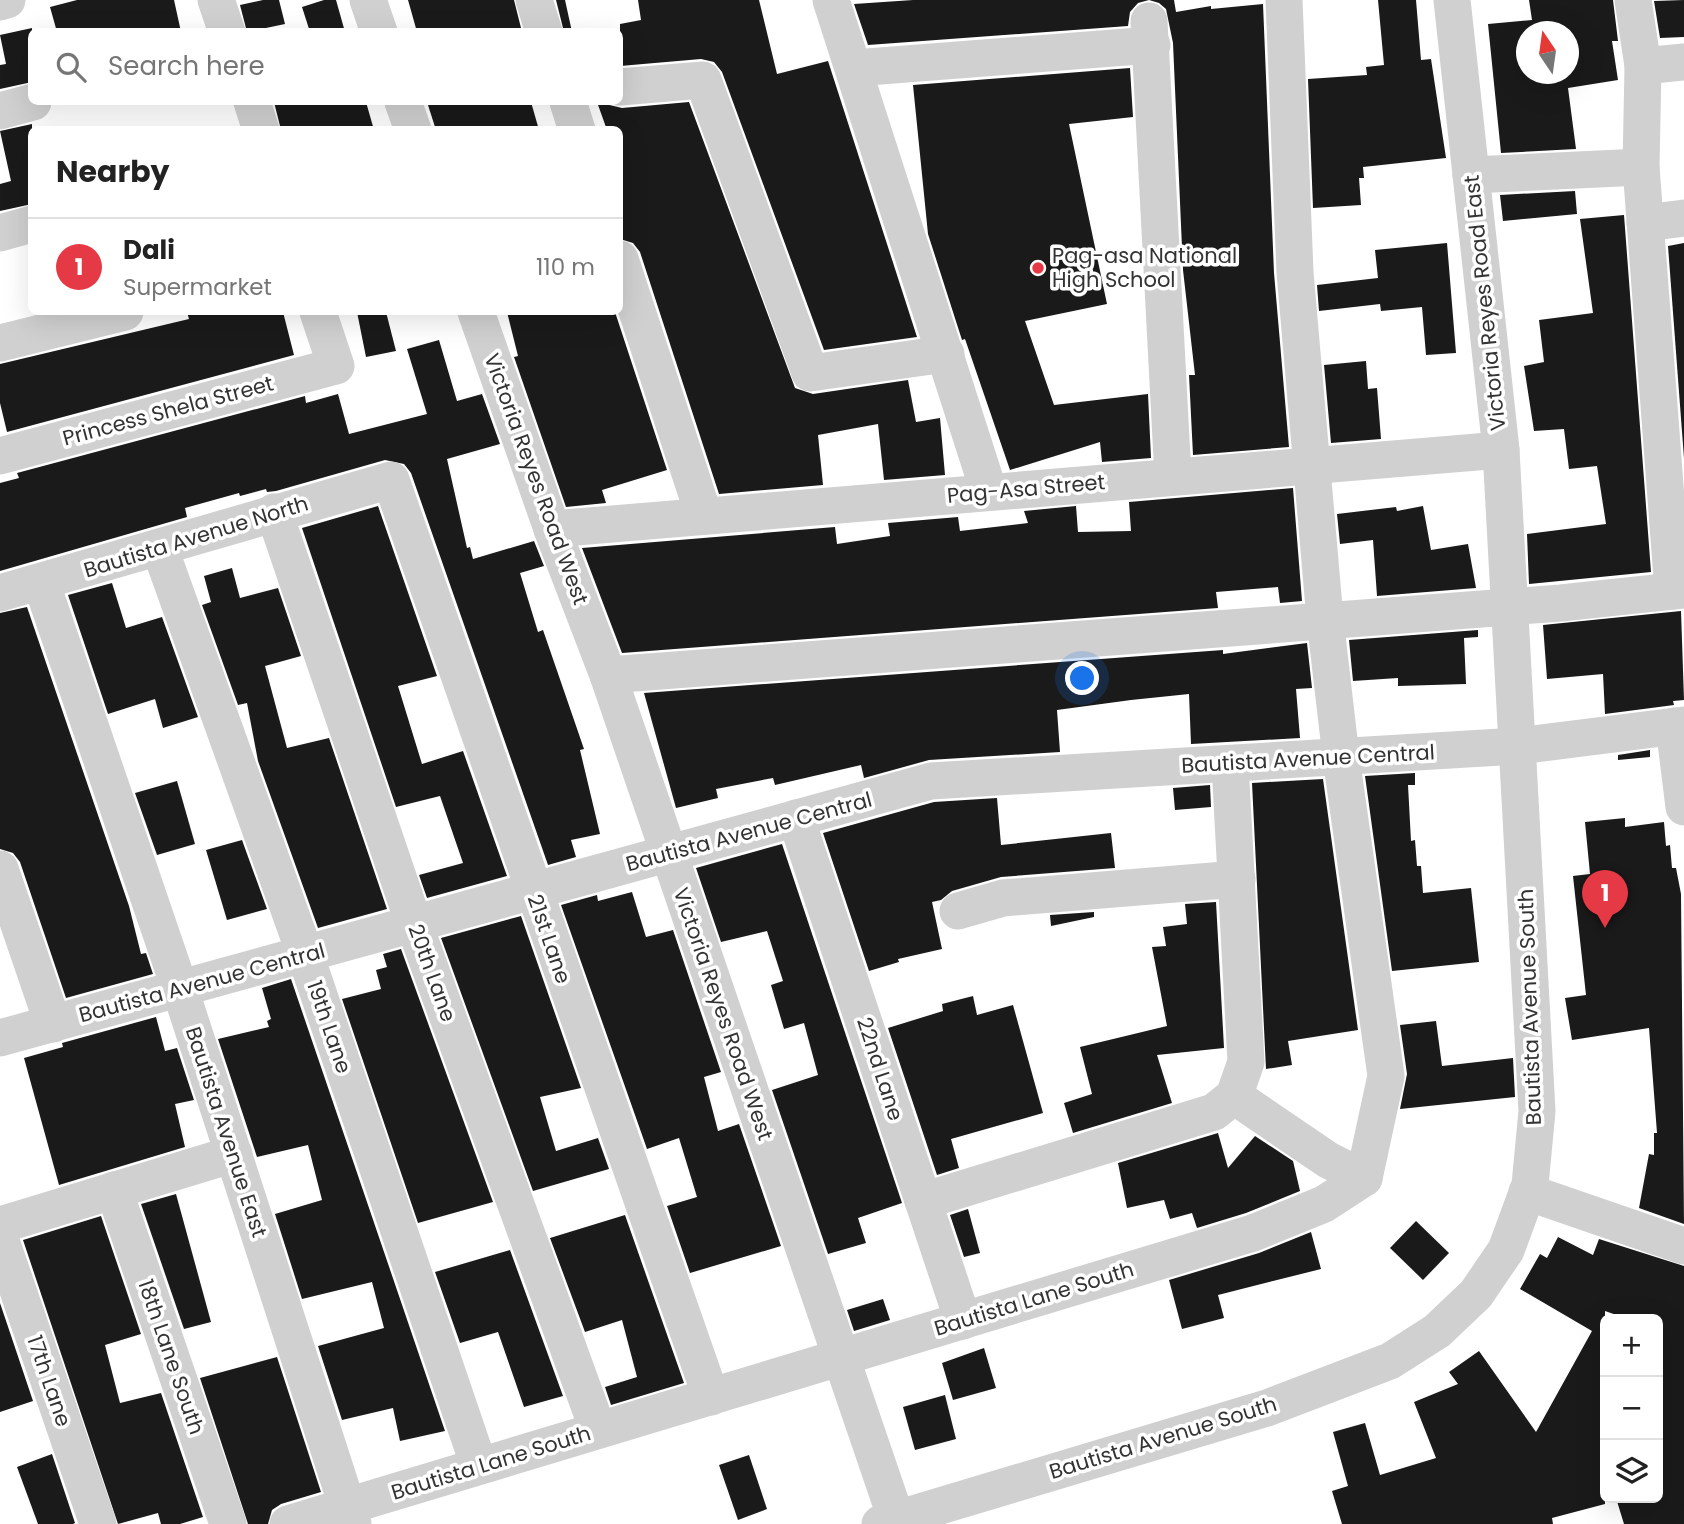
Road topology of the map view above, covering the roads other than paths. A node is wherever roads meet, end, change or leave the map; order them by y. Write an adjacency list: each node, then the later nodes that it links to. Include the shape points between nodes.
1 (7, 0): 9 (street)
2 (216, 0): 10 (street)
3 (368, 0): 11 (street)
4 (534, 0): 12 (street)
5 (831, 0): 15 (street)
6 (1284, 0): 40 (street, via 1295,272)
7 (1452, 0): 26 (street, Victoria Reyes Road East)
8 (1633, 0): 14 (street)
9 (0, 2)
10 (226, 28)
11 (378, 28)
12 (543, 28)
13 (1684, 62): 14 (street)
14 (1643, 66): 25 (street)
15 (854, 68): 36 (street); 41 (street, via 1151,33)
16 (623, 87): 36 (street, via 703,80 810,373)
17 (28, 103): 21 (street)
18 (253, 105): 22 (street)
19 (404, 105): 23 (street)
20 (569, 105): 24 (street)
21 (0, 111)
22 (260, 126)
23 (412, 126)
24 (576, 126)
25 (1641, 167): 26 (street); 28 (street)
26 (1471, 174): 38 (street, Victoria Reyes Road East)
27 (1684, 218): 28 (street)
28 (1645, 223): 37 (street)
29 (28, 225): 30 (street)
30 (0, 233)
31 (623, 268): 46 (street)
32 (113, 315): 35 (street)
33 (319, 315): 39 (street, Princess Shela Street, via 336,366)
34 (477, 315): 47 (street, Victoria Reyes Road West)
35 (0, 343)
36 (946, 354): 44 (street)
37 (1670, 358): 42 (street)
38 (1501, 450): 40 (street, Pag-Asa Street); 52 (street, Victoria Reyes Road East)
39 (0, 456)
40 (1312, 466): 41 (street, Pag-Asa Street); 53 (street)
41 (1173, 477): 44 (street, Pag-Asa Street)
42 (1674, 478): 50 (street)
43 (391, 480): 45 (street, Bautista Avenue North); 64 (street, 21st Lane)
44 (989, 492): 46 (street, Pag-Asa Street)
45 (274, 512): 48 (street, Bautista Avenue North); 66 (street, 20th Lane)
46 (704, 516): 47 (street, Pag-Asa Street)
47 (552, 529): 54 (street, Victoria Reyes Road West)
48 (160, 550): 49 (street, Bautista Avenue North); 67 (street, 19th Lane)
49 (41, 582): 51 (street, Bautista Avenue North); 68 (street, Bautista Avenue East)
50 (1679, 590): 52 (street)
51 (0, 593)
52 (1511, 607): 53 (street); 56 (street, Bautista Avenue South)
53 (1325, 619): 54 (street); 57 (street)
54 (608, 675): 61 (street, Victoria Reyes Road West)
55 (1679, 726): 56 (street, Bautista Avenue Central); 59 (street)
56 (1518, 747): 57 (street, Bautista Avenue Central); 75 (street, Bautista Avenue South, via 1537,1111)
57 (1341, 757): 58 (street, Bautista Avenue Central); 73 (street, via 1386,1076)
58 (1230, 764): 60 (street, Bautista Avenue Central, via 931,781); 63 (street)
59 (1684, 807)
60 (796, 818): 61 (street, Bautista Avenue Central); 76 (street, 22nd Lane)
61 (668, 854): 64 (street, Bautista Avenue Central); 81 (street, Victoria Reyes Road West)
62 (0, 869): 69 (street)
63 (1237, 879): 65 (street, via 1003,898); 71 (street, via 1246,1062)
64 (533, 892): 66 (street, Bautista Avenue Central); 82 (street, 21st Lane)
65 (958, 911)
66 (414, 924): 67 (street, Bautista Avenue Central); 83 (street, 20th Lane)
67 (305, 954): 68 (street, Bautista Avenue Central); 84 (street, 19th Lane)
68 (180, 989): 69 (street, Bautista Avenue Central); 72 (street, Bautista Avenue East)
69 (53, 1024): 70 (street, Bautista Avenue Central)
70 (0, 1038)
71 (1234, 1096): 73 (street, via 1328,1160); 76 (street, via 1214,1112)
72 (234, 1154): 74 (street); 85 (street, Bautista Avenue East)
73 (1364, 1178): 80 (street, Bautista Lane South, via 1324,1204 1253,1233)
74 (114, 1190): 77 (street); 88 (street, 18th Lane South)
75 (1527, 1192): 79 (street); 86 (street, Bautista Avenue South, via 1506,1250 1476,1294 1437,1331 1390,1361 1267,1408)
76 (923, 1201): 80 (street, 22nd Lane)
77 (0, 1225)
78 (0, 1238): 87 (street, 17th Lane)
79 (1684, 1246)
80 (963, 1321): 81 (street, Bautista Lane South)
81 (840, 1357): 82 (street, Bautista Lane South); 86 (street, Victoria Reyes Road West)
82 (710, 1397): 83 (street, Bautista Lane South)
83 (598, 1430): 84 (street, Bautista Lane South)
84 (479, 1466): 85 (street, Bautista Lane South)
85 (350, 1515): 89 (street, Bautista Lane South)
86 (892, 1522)
87 (98, 1524)
88 (228, 1524)
89 (288, 1524)

